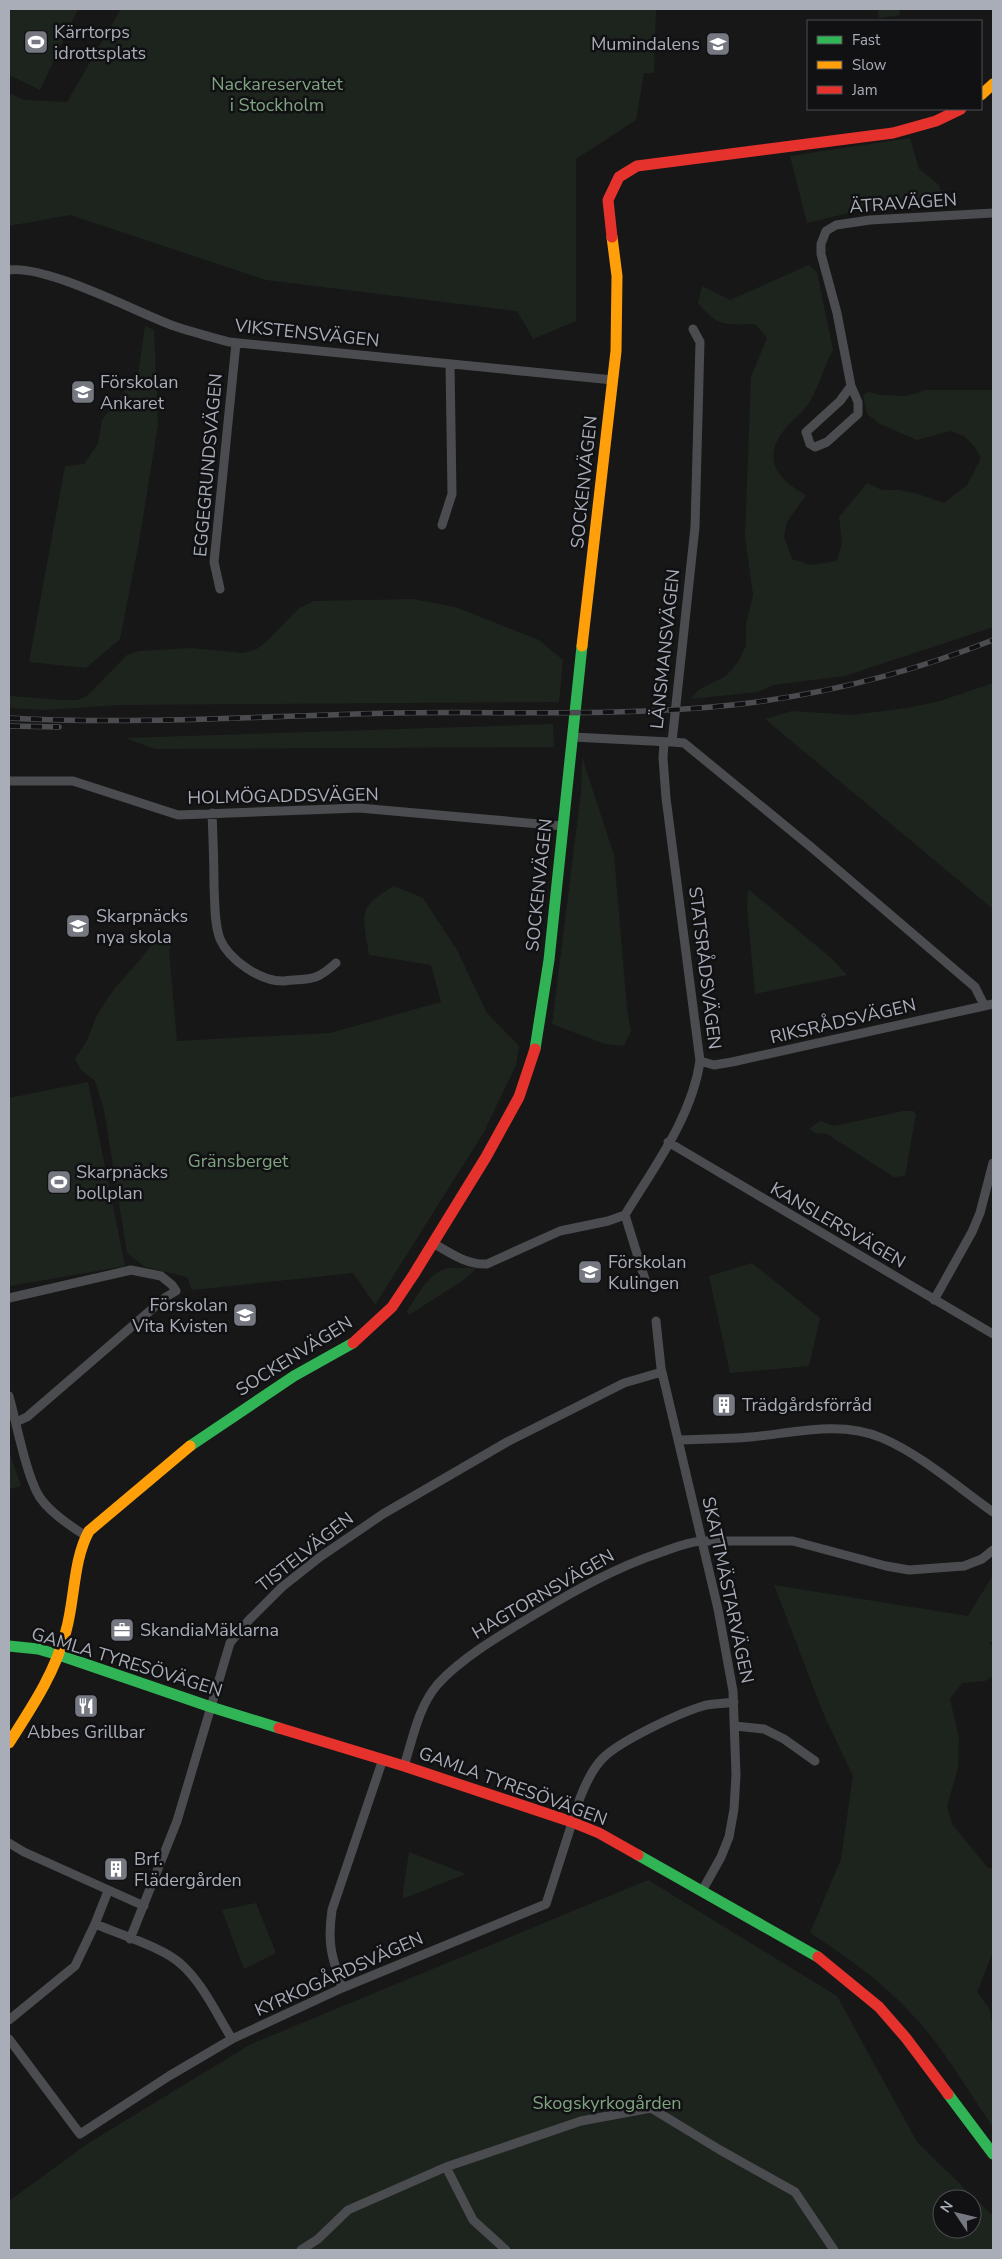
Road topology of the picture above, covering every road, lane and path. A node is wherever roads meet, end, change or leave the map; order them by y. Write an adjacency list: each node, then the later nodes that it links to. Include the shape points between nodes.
1 (993, 86): 2 (street)
2 (982, 94)
3 (959, 110): 9 (street, SOCKENVÄGEN, via 927,125 893,133 637,166 619,177 608,200 617,276 616,351)
4 (993, 213): 10 (street, ÄTRAVÄGEN, via 870,220 836,225 826,231 820,244 821,254)
5 (9, 270): 7 (street, VIKSTENSVÄGEN, via 53,277 176,326)
6 (693, 329): 14 (street, LÄNSMANSVÄGEN, via 700,342 695,527)
7 (236, 343): 8 (street, VIKSTENSVÄGEN); 12 (street, EGGEGRUNDSVÄGEN, via 214,562)
8 (450, 364): 9 (street, VIKSTENSVÄGEN); 11 (street, via 452,494)
9 (612, 380): 13 (street, SOCKENVÄGEN)
10 (851, 386): 10 (street, ÄTRAVÄGEN, via 840,402 806,432 810,444 815,447 827,442 858,414 858,402)
11 (442, 525)
12 (220, 589)
13 (573, 737): 14 (street); 17 (street, SOCKENVÄGEN)
14 (668, 742): 19 (street, LÄNSMANSVÄGEN, via 684,743 975,987); 20 (street, STATSRÅDSVÄGEN, via 663,758 666,798)
15 (9, 781): 16 (street, HOLMÖGADDSVÄGEN, via 73,781 178,815)
16 (212, 813): 17 (street, HOLMÖGADDSVÄGEN, via 359,808); 18 (street, via 215,912 220,939 226,947 245,968 278,981 317,978)
17 (562, 826): 24 (street, SOCKENVÄGEN, via 549,960 528,1076 486,1157)
18 (336, 963)
19 (989, 1004): 20 (street, RIKSRÅDSVÄGEN, via 732,1062 714,1065)
20 (700, 1061): 21 (street, STATSRÅDSVÄGEN, via 696,1085)
21 (668, 1142): 23 (street, STATSRÅDSVÄGEN); 27 (street, KANSLERSVÄGEN)
22 (993, 1163): 27 (street, via 972,1232)
23 (625, 1215): 24 (street, via 608,1222 560,1231 487,1264 466,1261); 25 (street)
24 (433, 1243): 35 (street, SOCKENVÄGEN, via 396,1301 366,1333 199,1438)
25 (647, 1286)
26 (9, 1298): 32 (street, via 131,1270 161,1276 176,1291 27,1417)
27 (934, 1300): 29 (street, KANSLERSVÄGEN)
28 (656, 1322): 30 (street, SKATTMÄSTARVÄGEN)
29 (993, 1334)
30 (662, 1372): 33 (street, SKATTMÄSTARVÄGEN); 41 (street, TISTELVÄGEN, via 624,1383 507,1442 383,1514 320,1557 282,1587 230,1643)
31 (9, 1396): 32 (street)
32 (16, 1422): 35 (street, via 40,1499)
33 (678, 1440): 34 (street, via 851,1429 881,1437 904,1449); 36 (street, SKATTMÄSTARVÄGEN)
34 (993, 1512)
35 (86, 1536): 39 (street)
36 (702, 1541): 37 (street, HAGTORNSVÄGEN, via 793,1541 909,1570 964,1566 982,1560); 40 (street, SKATTMÄSTARVÄGEN, via 728,1652); 46 (street, HAGTORNSVÄGEN, via 630,1562 578,1588 479,1650 438,1685 423,1704)
37 (993, 1550)
38 (9, 1646): 39 (street, GAMLA TYRESÖVÄGEN)
39 (59, 1655): 41 (street, GAMLA TYRESÖVÄGEN); 43 (street, via 43,1689)
40 (734, 1702): 42 (street, SKATTMÄSTARVÄGEN); 47 (street, via 704,1706 674,1717 602,1758 586,1784)
41 (211, 1707): 44 (street, GAMLA TYRESÖVÄGEN); 51 (street, TISTELVÄGEN, via 177,1821)
42 (735, 1726): 45 (street, via 764,1729); 50 (street, SKATTMÄSTARVÄGEN, via 736,1775 729,1837)
43 (9, 1743)
44 (383, 1759): 46 (street, GAMLA TYRESÖVÄGEN); 54 (street, via 332,1910 330,1948)
45 (816, 1761)
46 (404, 1766): 47 (street, GAMLA TYRESÖVÄGEN)
47 (572, 1822): 50 (street, GAMLA TYRESÖVÄGEN, via 599,1833); 54 (street, KYRKOGÅRDSVÄGEN, via 546,1904)
48 (9, 1843): 49 (street)
49 (108, 1891): 51 (street); 52 (street)
50 (702, 1891): 58 (street, GAMLA TYRESÖVÄGEN, via 823,1960 879,2007 912,2045)
51 (144, 1906): 53 (street, TISTELVÄGEN)
52 (95, 1924): 53 (street); 55 (street, via 75,1966)
53 (130, 1939): 57 (street, via 166,1954 182,1965 200,1987)
54 (342, 1988): 57 (street, KYRKOGÅRDSVÄGEN)
55 (9, 2020)
56 (9, 2039): 57 (street, KYRKOGÅRDSVÄGEN, via 80,2134)
57 (232, 2039)
58 (993, 2154)
59 (446, 2167): 60 (street, via 348,2210 318,2239); 61 (street, via 473,2220); 62 (street, via 581,2121 651,2108 795,2192)
60 (301, 2250)
61 (506, 2250)
62 (834, 2250)

